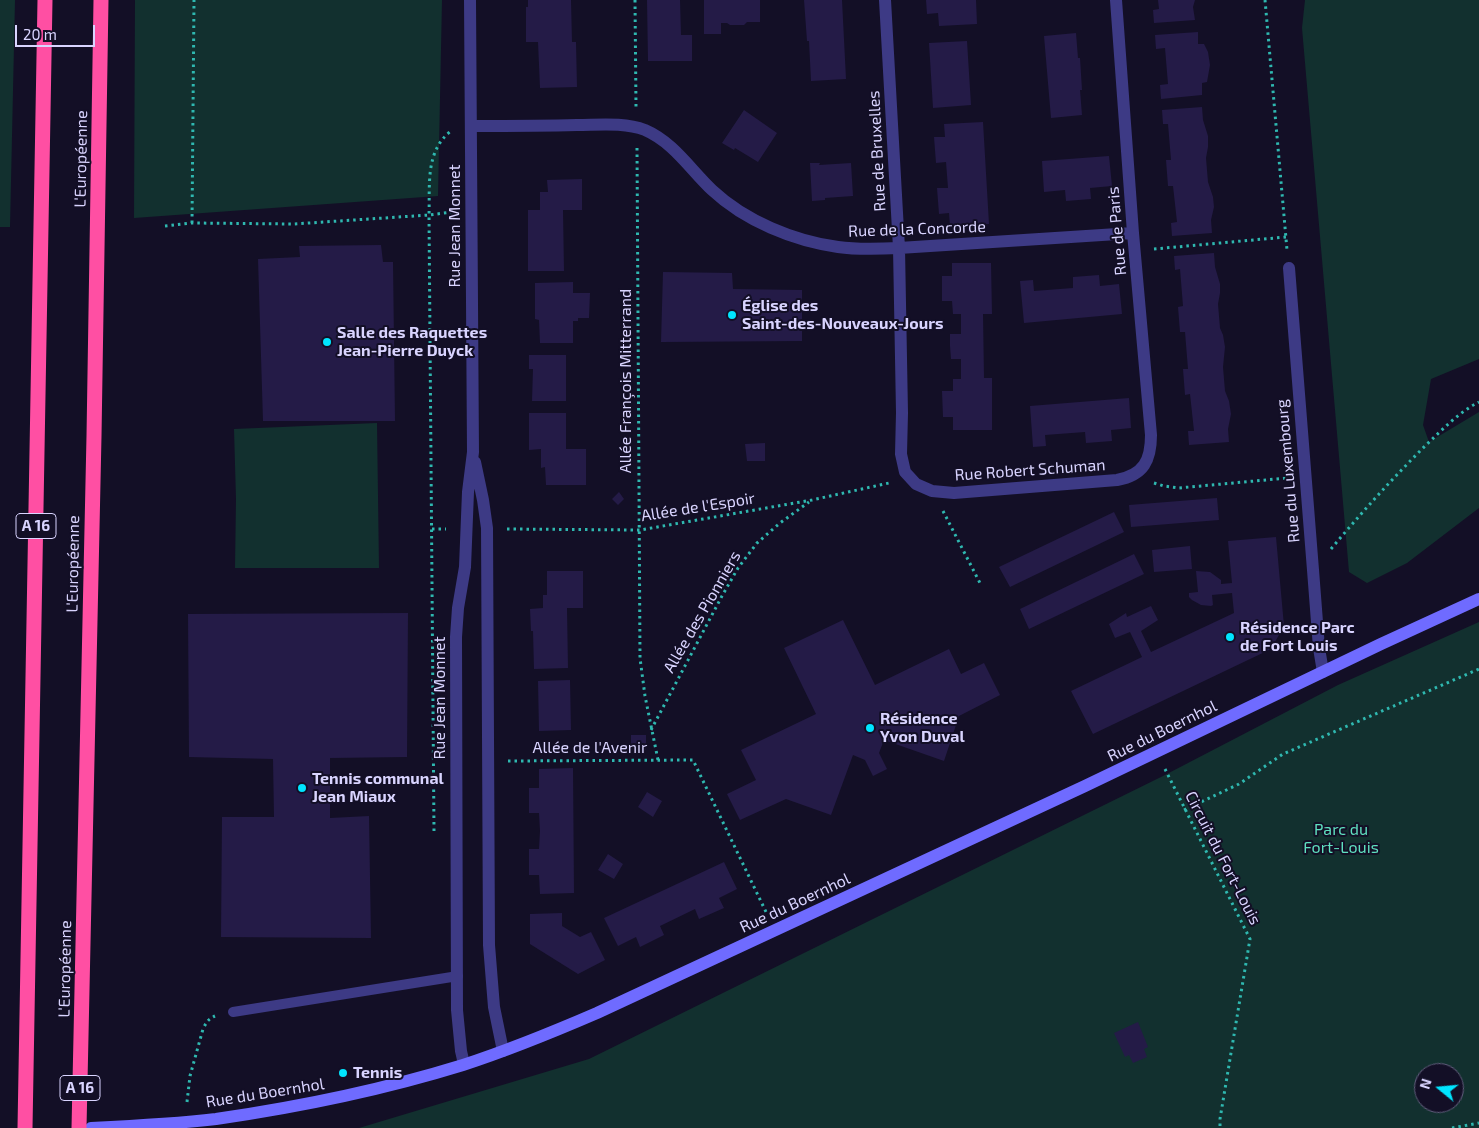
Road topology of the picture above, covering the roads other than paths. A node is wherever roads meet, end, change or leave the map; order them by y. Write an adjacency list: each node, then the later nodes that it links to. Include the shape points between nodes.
1 (45, 0): 19 (highway, A 16)
2 (101, 0): 20 (highway, L'Européenne / A 16)
3 (470, 0): 6 (street, Rue Jean Monnet)
4 (885, 0): 8 (street, Rue de Bruxelles)
5 (1116, 0): 7 (street, Rue de Paris)
6 (470, 126): 8 (street, Rue de la Concorde, via 636,127 664,140 714,192 764,224 805,240 838,247 868,250); 10 (street, Rue Jean Monnet)
7 (1133, 233): 8 (street, Rue de la Concorde); 11 (street, Rue de Paris, via 1151,435 1148,459)
8 (899, 248): 12 (street, Rue de Bruxelles, via 901,454 904,472)
9 (1289, 268): 14 (street, Rue du Luxembourg)
10 (473, 452): 15 (street, Rue Jean Monnet, via 464,580 456,620); 17 (street, Rue Jean Monnet, via 487,528 490,954 494,1007)
11 (1137, 473): 12 (street, Rue Robert Schuman, via 1117,480 954,492 932,490)
12 (909, 478)
13 (1479, 599): 14 (street, Rue du Boernhol)
14 (1323, 672): 17 (street, Rue du Boernhol, via 597,1014)
15 (458, 976): 16 (lane); 18 (street, Rue Jean Monnet, via 457,1010)
16 (233, 1012)
17 (503, 1051): 18 (street, Rue du Boernhol)
18 (464, 1064): 21 (street, Rue du Boernhol, via 384,1087 311,1103 216,1119)
19 (25, 1128)
20 (79, 1128)
21 (91, 1128)

